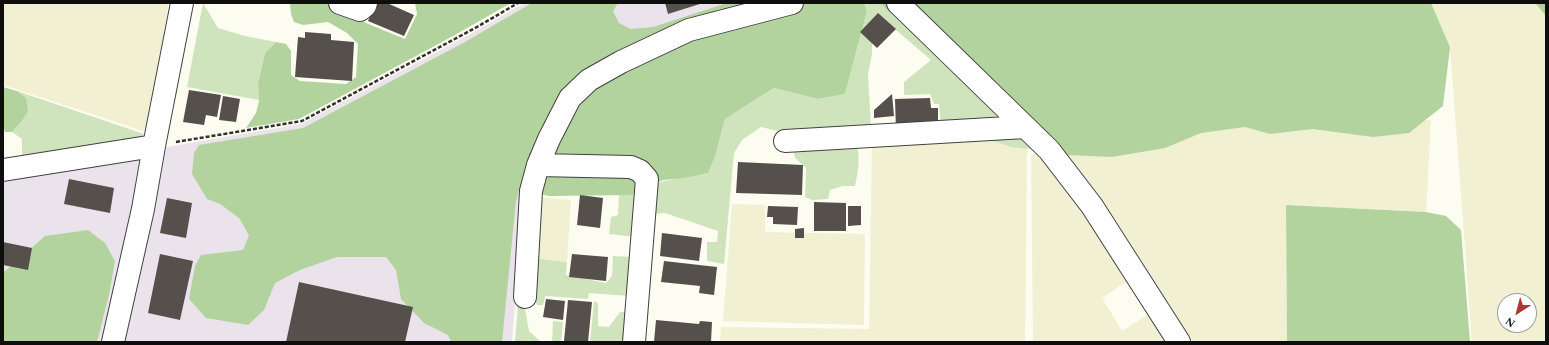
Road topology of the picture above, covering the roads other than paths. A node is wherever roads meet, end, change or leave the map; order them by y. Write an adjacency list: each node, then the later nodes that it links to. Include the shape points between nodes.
1 (182, 3): 8 (street)
2 (340, 3): 3 (street, via 360,10)
3 (366, 3)
4 (792, 3): 9 (street, via 689,30 589,80 570,98)
5 (898, 3): 6 (street)
6 (1025, 127): 7 (street); 14 (street, via 1049,150 1092,206)
7 (786, 141)
8 (154, 146): 10 (street); 12 (street, via 144,209)
9 (538, 165): 11 (street, via 531,191); 13 (street, via 630,167 640,170 647,179)
10 (3, 170)
11 (525, 297)
12 (113, 342)
13 (634, 342)
14 (1179, 342)

